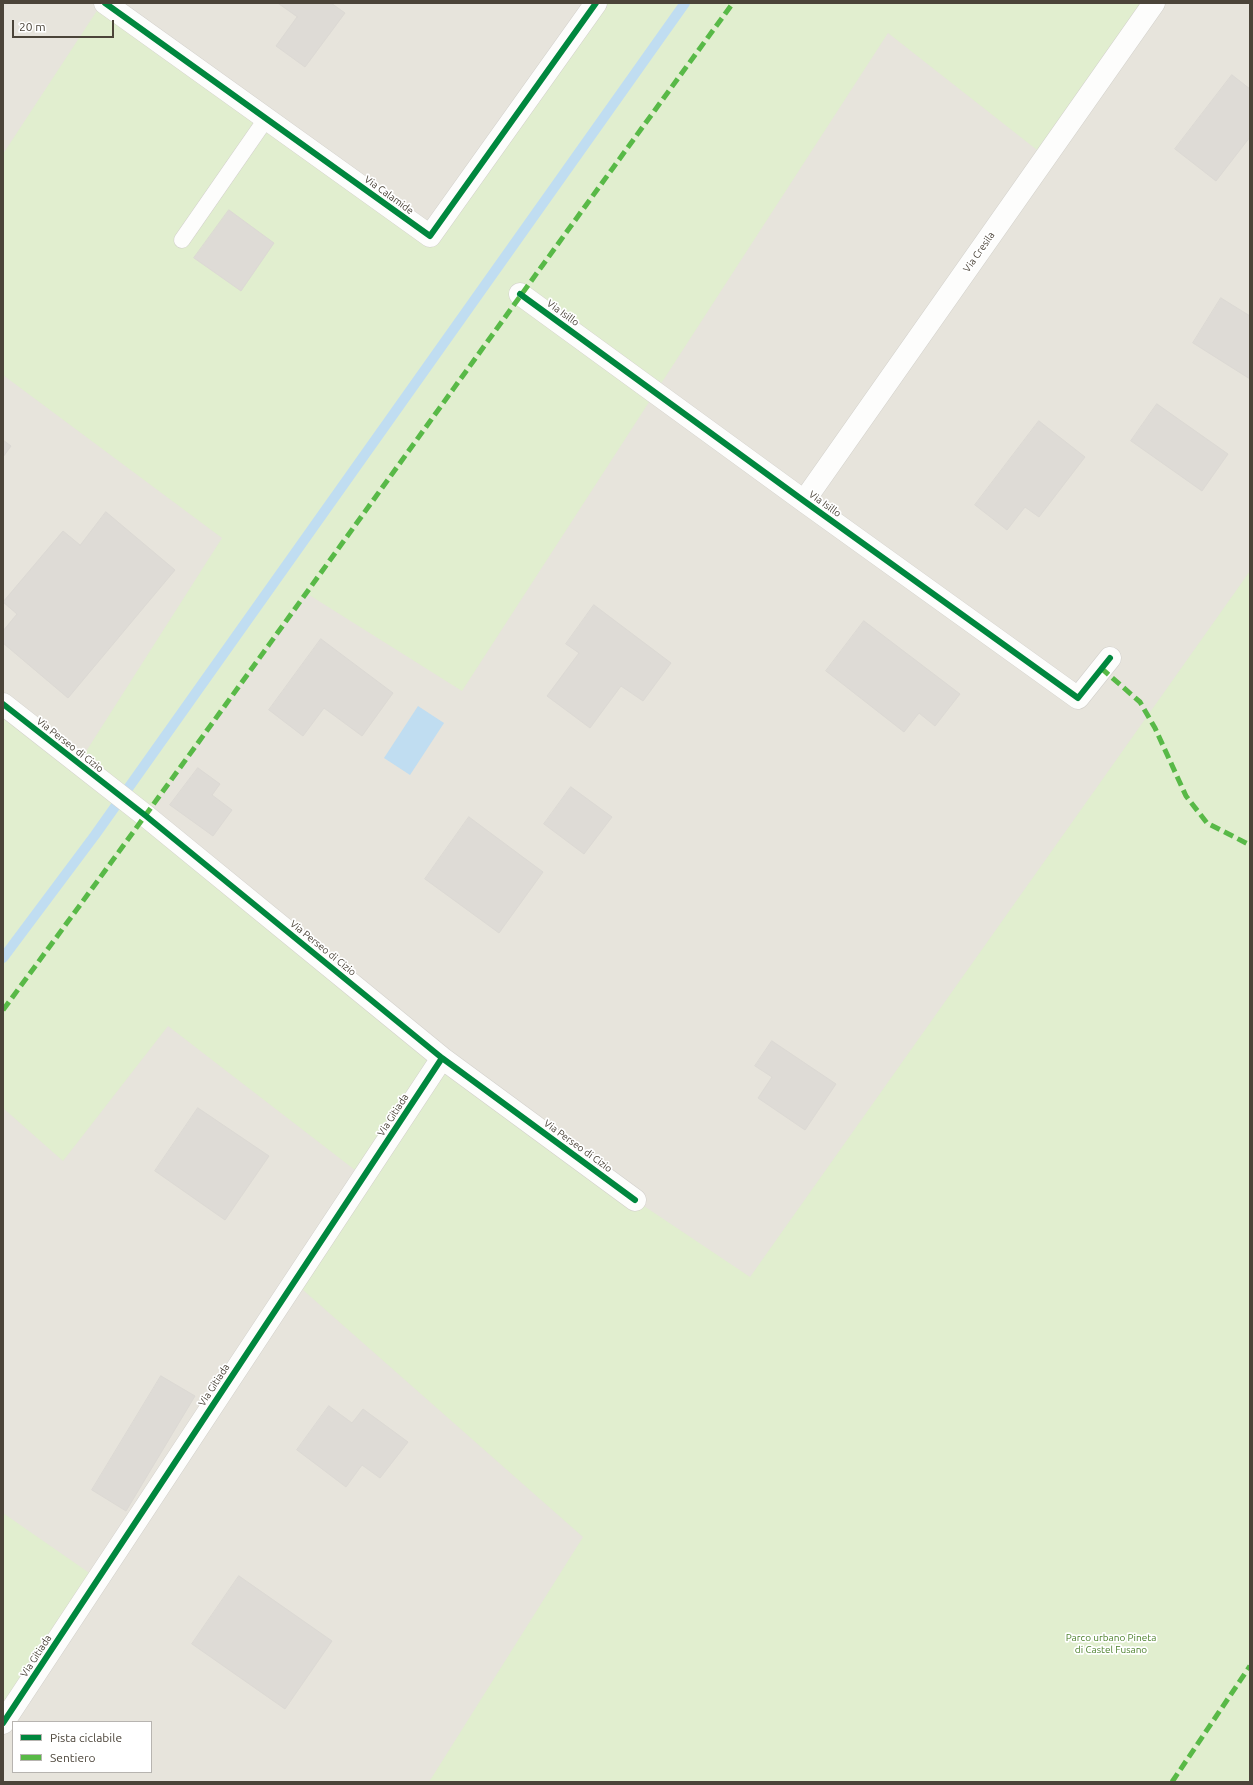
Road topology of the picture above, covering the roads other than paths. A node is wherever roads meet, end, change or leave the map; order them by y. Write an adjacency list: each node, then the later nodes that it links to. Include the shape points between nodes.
1 (105, 3): 4 (street, Via Calamide)
2 (596, 3): 4 (street, Via Calamide, via 430,236)
3 (1154, 3): 7 (street, Via Cresila)
4 (266, 118): 5 (lane)
5 (182, 240)
6 (520, 294): 7 (street, Via Isillo)
7 (804, 501): 8 (street, Via Isillo, via 1078,698)
8 (1110, 658)
9 (3, 704): 10 (street, Via Perseo di Cizio, via 146,816)
10 (442, 1058): 11 (street, Via Perseo di Cizio); 12 (street, Via Gitiada)
11 (635, 1200)
12 (3, 1723)

